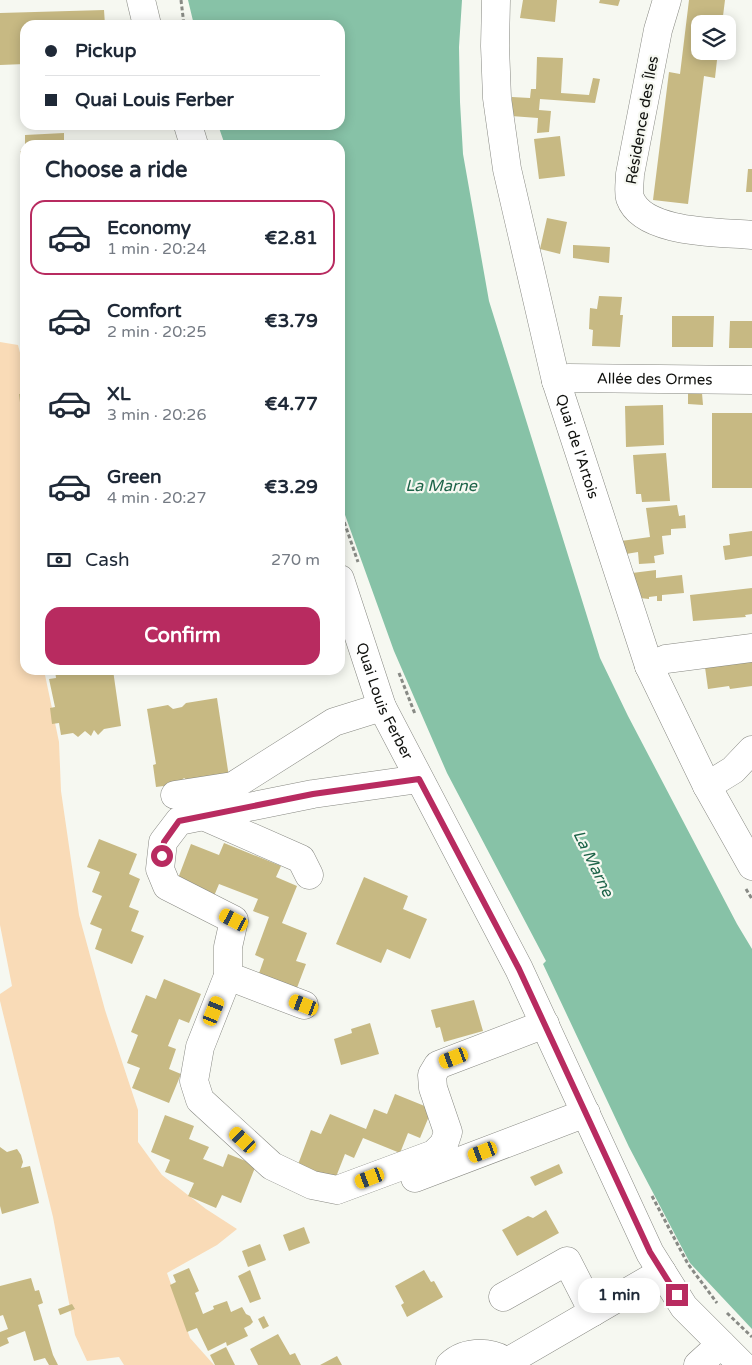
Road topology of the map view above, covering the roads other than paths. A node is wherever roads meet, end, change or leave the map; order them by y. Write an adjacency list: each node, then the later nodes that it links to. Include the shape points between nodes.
1 (141, 0): 4 (street)
2 (496, 0): 7 (street, Quai de l'Artois, via 497,98 508,169)
3 (667, 0): 5 (street, Résidence des Îles, via 658,30 630,174 629,196 645,216 672,227)
4 (146, 20)
5 (752, 235)
6 (752, 380): 7 (street, Allée des Ormes, via 568,378)
7 (556, 381): 10 (street, Quai de l'Artois)
8 (350, 573): 11 (street, Quai Louis Ferber)
9 (752, 648): 10 (street, via 666,658)
10 (649, 666): 14 (street, Quai de l'Artois)
11 (382, 707): 13 (street, Quai Louis Ferber); 15 (street, via 334,722 233,786)
12 (752, 750): 14 (street, via 734,770)
13 (419, 779): 16 (street, via 313,794); 21 (street, Quai Louis Ferber)
14 (707, 786): 17 (street, Quai de l'Artois)
15 (175, 795)
16 (203, 816): 18 (street, via 301,859); 19 (street, via 179,821 164,842 160,869 167,886 234,920 228,947)
17 (752, 866)
18 (309, 875)
19 (228, 976): 20 (street); 21 (street, via 200,1047 194,1081 200,1100 272,1166 312,1185 337,1190 434,1154 444,1144 448,1132 433,1088 432,1075 438,1065)
20 (304, 1005)
21 (546, 1024): 22 (street, Quai Louis Ferber)
22 (586, 1113): 23 (street); 24 (street, Quai Louis Ferber)
23 (335, 1209)
24 (662, 1272): 26 (street); 27 (street, Quai Louis Ferber, via 684,1307)
25 (503, 1297): 26 (street, via 567,1261)
26 (594, 1312): 28 (street)
27 (721, 1344): 30 (street); 31 (street, Quai Louis Ferber)
28 (509, 1364): 29 (street, via 481,1353 466,1355)
29 (450, 1365)
30 (698, 1365)
31 (742, 1365)

